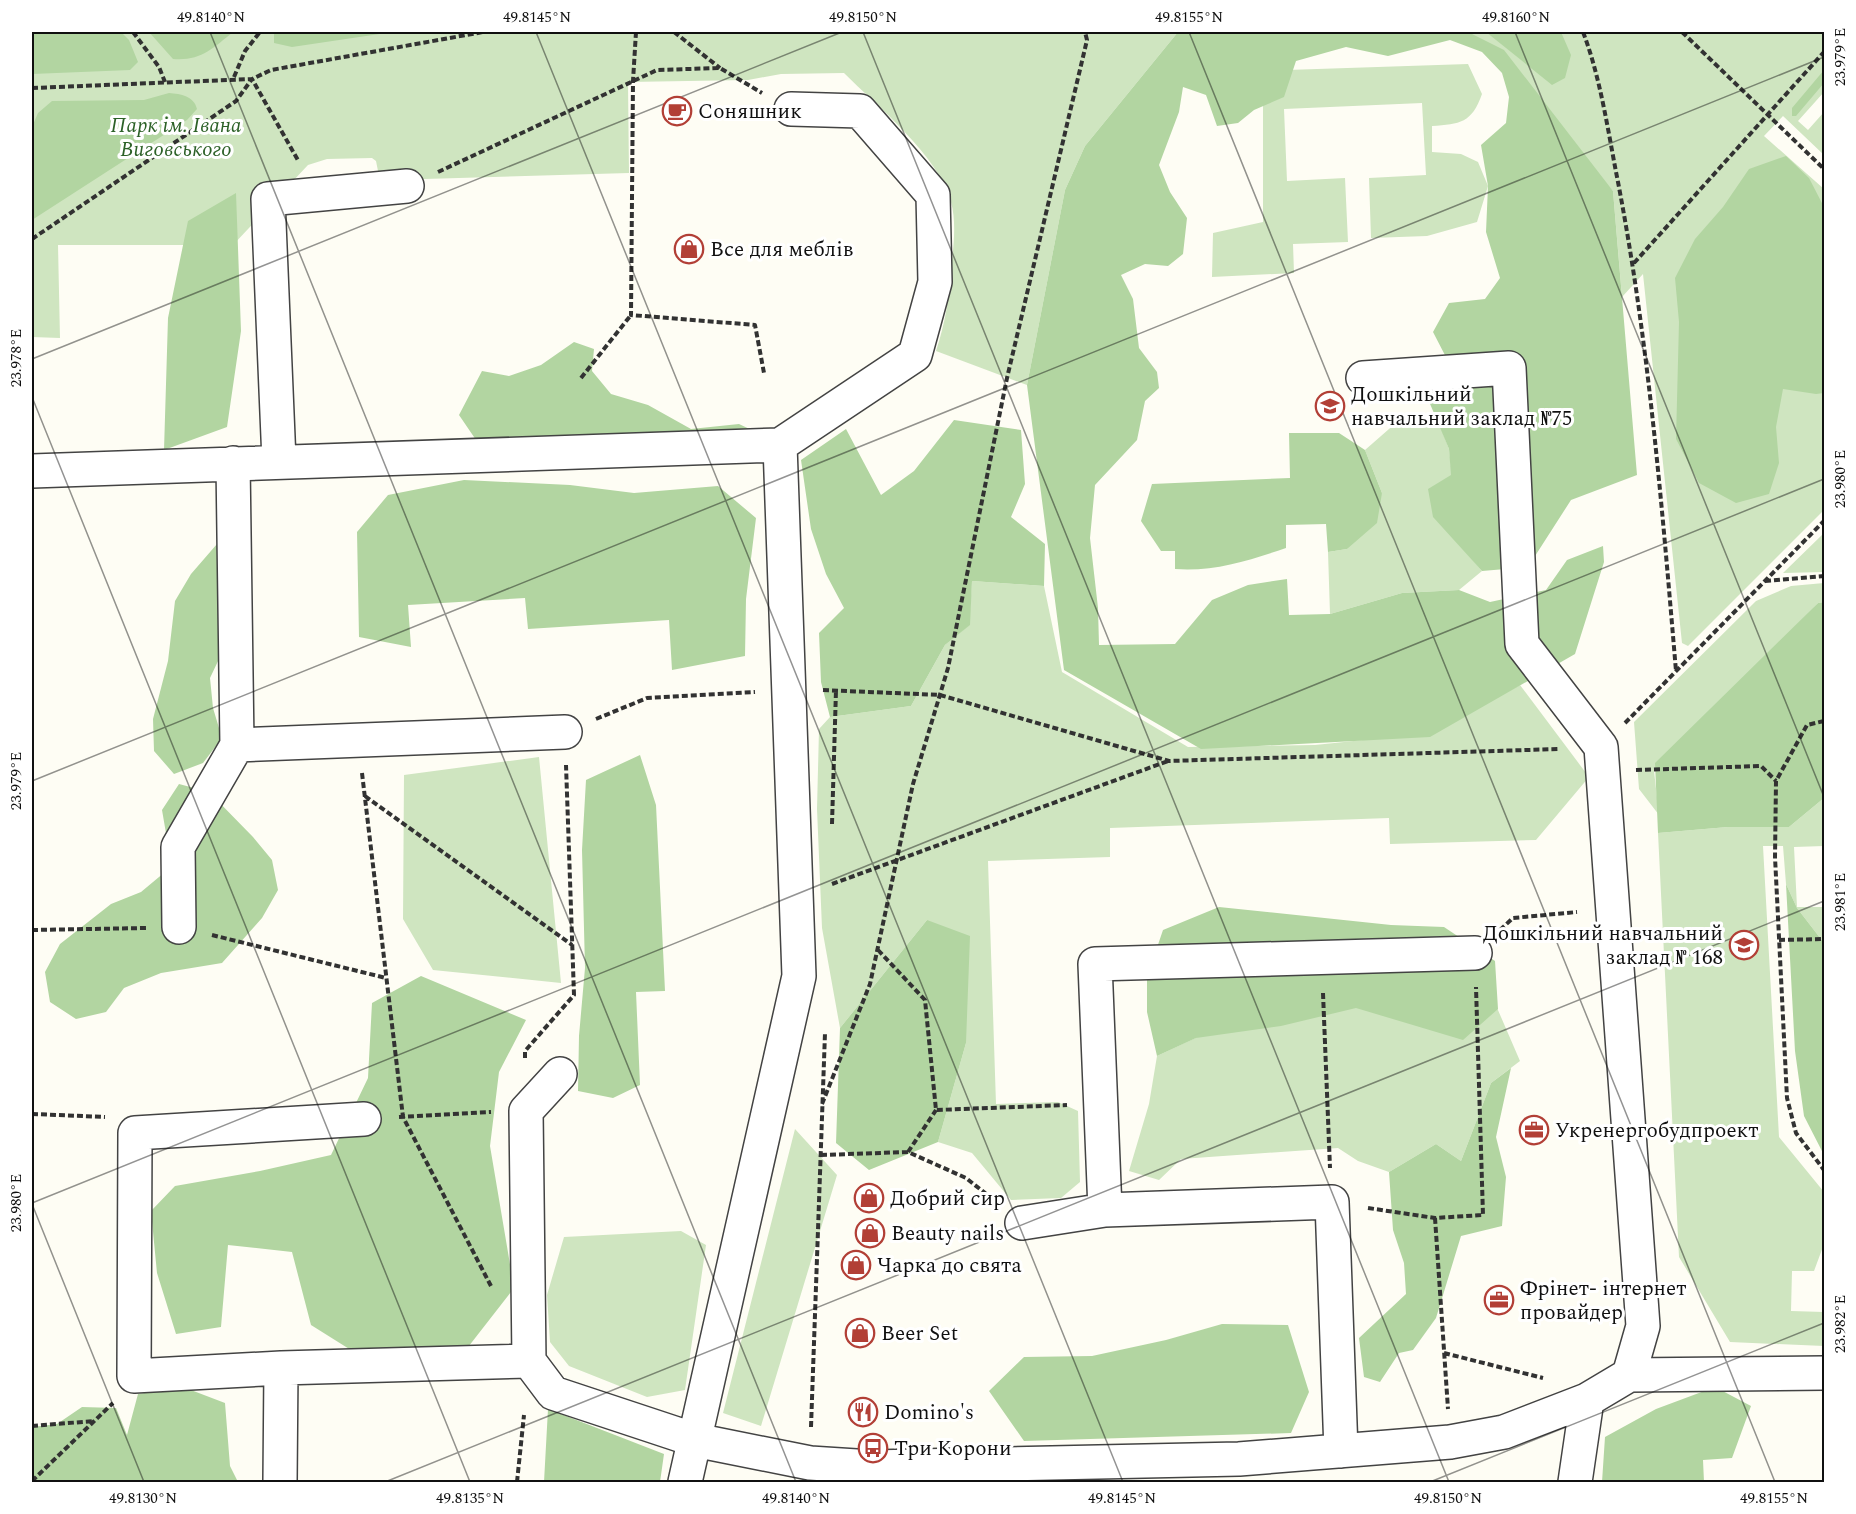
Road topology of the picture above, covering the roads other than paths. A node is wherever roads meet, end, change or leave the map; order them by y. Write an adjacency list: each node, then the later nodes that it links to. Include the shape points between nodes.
1 (791, 110): 4 (lane, via 860,111 933,195 935,282 915,355)
2 (406, 186): 5 (lane, via 268,199)
3 (1363, 378): 19 (lane, via 1509,368 1522,644 1602,759 1643,1326)
4 (780, 445): 5 (lane); 21 (lane, via 799,976)
5 (279, 461): 6 (lane)
6 (233, 463): 7 (lane); 9 (lane)
7 (32, 471)
8 (565, 732): 9 (lane)
9 (237, 745): 10 (lane, via 178,847)
10 (179, 927)
11 (1475, 954): 14 (lane, via 1095,964)
12 (560, 1074): 16 (lane, via 526,1111)
13 (364, 1119): 17 (lane, via 135,1133 134,1376)
14 (1105, 1210): 15 (lane); 22 (lane, via 1332,1202)
15 (1022, 1223)
16 (530, 1361): 17 (lane); 21 (lane, via 553,1392)
17 (281, 1368): 24 (lane)
18 (1824, 1373): 19 (lane)
19 (1629, 1375): 20 (lane)
20 (1587, 1400): 22 (lane, via 1504,1432 1450,1442); 26 (lane)
21 (695, 1440): 23 (lane, via 810,1463 872,1467); 25 (lane)
22 (1341, 1451): 23 (lane)
23 (1233, 1471)
24 (280, 1482)
25 (685, 1482)
26 (1575, 1482)

